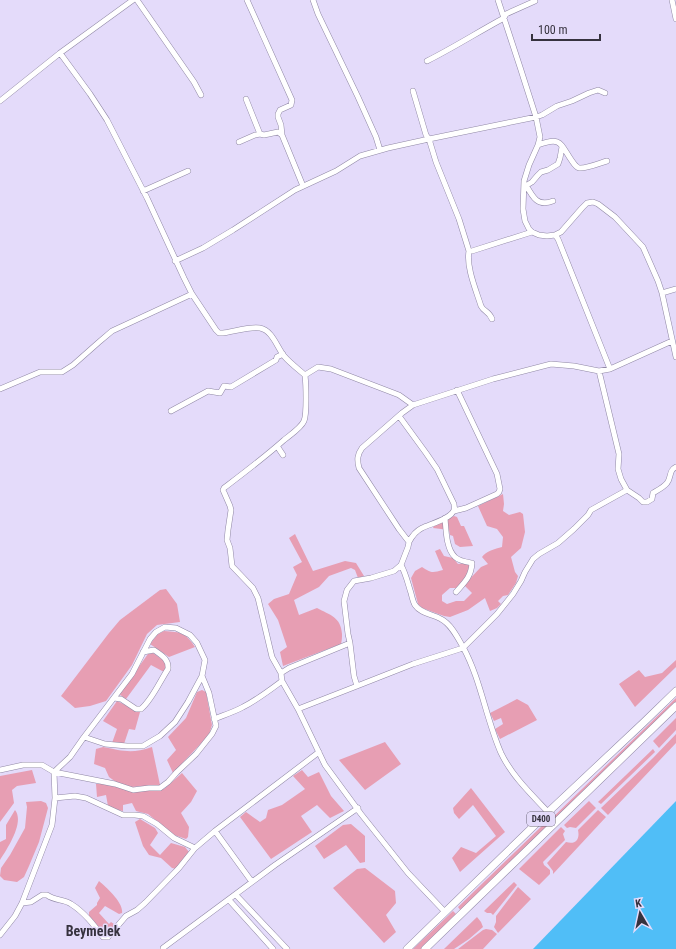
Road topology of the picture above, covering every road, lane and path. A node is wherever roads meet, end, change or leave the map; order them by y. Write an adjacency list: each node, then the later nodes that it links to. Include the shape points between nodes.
1 (133, 0): 10 (street)
2 (137, 0): 14 (street)
3 (247, 0): 19 (street, via 292,100 291,105 280,110 278,114)
4 (313, 0): 24 (street)
5 (498, 0): 8 (street)
6 (672, 0): 9 (street)
7 (535, 1): 8 (street, via 506,14)
8 (504, 18): 11 (street); 17 (street)
9 (676, 18)
10 (60, 54): 16 (street); 29 (street, via 107,120)
11 (427, 61)
12 (413, 91): 20 (street)
13 (605, 93): 17 (street, via 598,90 589,93)
14 (201, 94)
15 (246, 100): 18 (street)
16 (0, 101)
17 (536, 117): 20 (street); 22 (street, via 540,137)
18 (260, 134): 19 (street, via 278,132); 21 (street)
19 (282, 135): 27 (street)
20 (429, 139): 24 (street); 33 (street)
21 (239, 142)
22 (538, 145): 23 (street, via 557,141); 28 (street, via 529,165)
23 (562, 146): 25 (street, via 577,167 588,167); 28 (street, via 558,164 541,172)
24 (380, 150): 27 (street, via 360,156 336,171)
25 (606, 161)
26 (188, 171): 29 (street)
27 (303, 186): 34 (street, via 215,241)
28 (525, 186): 30 (street, via 540,203); 31 (street, via 523,210 525,221)
29 (143, 191): 34 (street)
30 (553, 201)
31 (532, 232): 32 (street, via 539,235); 33 (street)
32 (555, 235): 36 (street, via 561,232 587,203 598,204 643,247); 42 (street)
33 (469, 251): 38 (street, via 468,261 481,306)
34 (176, 261): 37 (street)
35 (676, 289): 36 (street)
36 (662, 293): 39 (street)
37 (192, 294): 40 (street, via 219,333 260,328 266,330); 45 (street, via 112,331 62,372 40,372)
38 (492, 319)
39 (672, 341): 41 (street); 42 (street)
40 (283, 354): 44 (street); 48 (street, via 232,387 224,386 220,393 208,392)
41 (676, 357)
42 (610, 370): 43 (street)
43 (599, 371): 46 (street, via 550,364); 53 (street, via 618,454 618,469)
44 (305, 375): 47 (street, via 318,367 323,367 399,395); 50 (street, via 303,422)
45 (0, 389)
46 (457, 390): 47 (street); 54 (street, via 497,474 500,489 497,494)
47 (413, 405): 49 (street)
48 (171, 411)
49 (399, 416): 54 (street, via 437,469 454,504); 56 (street, via 362,448 358,454 358,461 363,475)
50 (277, 446): 51 (street); 62 (street, via 223,490 231,510 227,540 232,566 253,588 258,598 272,657)
51 (283, 455)
52 (676, 467): 53 (street, via 671,471 666,485 653,493 652,499 646,502)
53 (627, 490): 60 (street, via 591,510 558,543 533,559 498,614)
54 (454, 512): 55 (street)
55 (445, 518): 56 (street, via 416,532); 58 (street, via 450,550 455,558 472,563 469,577)
56 (409, 542): 57 (street)
57 (401, 565): 59 (street, via 394,571 354,582 347,590 344,601); 60 (street, via 414,604 423,612 441,618 447,623)
58 (456, 592)
59 (350, 643): 62 (street); 65 (street)
60 (463, 648): 65 (street); 77 (street, via 478,682 502,754 510,769)
61 (143, 652): 63 (street, via 156,632 165,627 176,628 190,635 198,643 205,660); 67 (street, via 132,674); 67 (street, via 154,650 168,664 168,669 150,700 141,709 136,709 121,699)
62 (281, 672): 64 (street)
63 (202, 676): 70 (street, via 209,693); 71 (street, via 175,722 160,736 143,746 105,744)
64 (282, 681): 69 (street); 70 (street, via 245,707)
65 (357, 686): 69 (street)
66 (676, 691): 77 (highway, D400)
67 (114, 698): 71 (street)
68 (676, 706): 90 (highway, D400)
69 (298, 708): 72 (street)
70 (214, 719): 74 (street, via 216,726 212,734 196,754 160,788 133,790)
71 (84, 737): 74 (street, via 70,757)
72 (319, 752): 76 (street, via 325,765); 78 (street)
73 (0, 770): 74 (street, via 23,765 42,765)
74 (54, 772): 75 (street)
75 (55, 798): 79 (street, via 86,798 123,815 143,816 174,838); 83 (street, via 52,825)
76 (358, 808): 80 (street); 84 (street, via 408,873)
77 (548, 812): 84 (highway, D400)
78 (215, 831): 79 (street); 80 (street)
79 (195, 848): 83 (street, via 145,904 126,916 108,937 103,937 70,903 47,895)
80 (252, 882): 81 (street)
81 (236, 895): 82 (street); 88 (street)
82 (229, 900): 86 (street); 87 (street)
83 (22, 903): 85 (street)
84 (445, 912): 89 (highway, D400)
85 (0, 935)
86 (163, 949)
87 (273, 949)
88 (287, 949)
89 (407, 949)
90 (426, 949)

